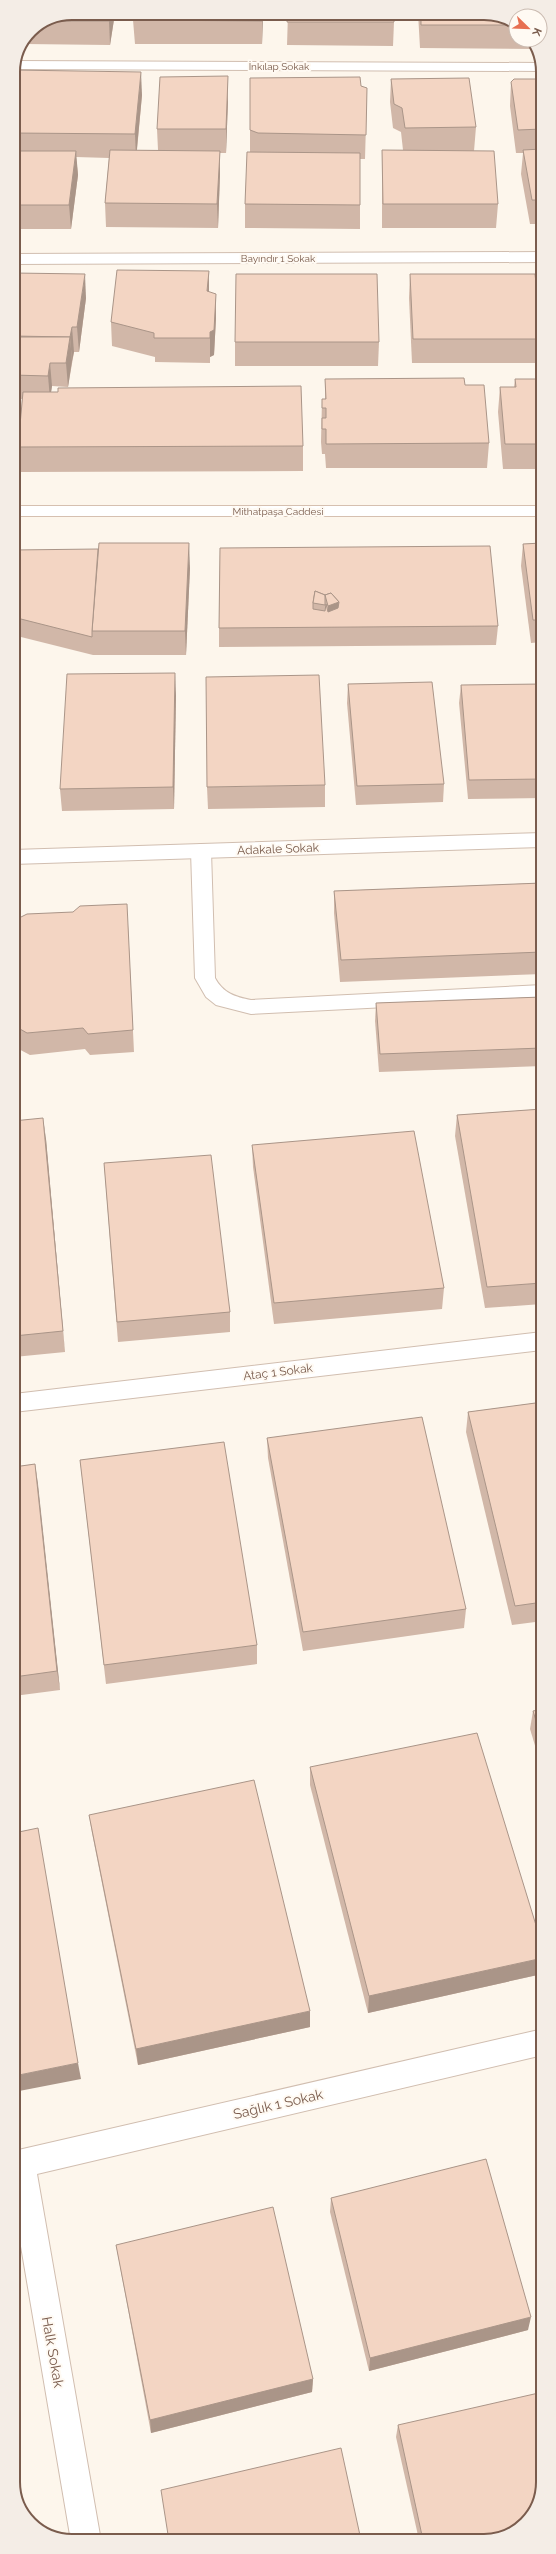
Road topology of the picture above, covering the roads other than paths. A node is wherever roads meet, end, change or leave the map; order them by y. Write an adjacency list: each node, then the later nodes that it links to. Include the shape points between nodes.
1 (21, 65): 2 (street, İnkılap Sokak)
2 (535, 67)
3 (536, 256): 4 (street, Bayındır 1 Sokak)
4 (20, 259)
5 (20, 511): 6 (street, Mithatpaşa Caddesi)
6 (536, 511)
7 (536, 840): 8 (street, Adakale Sokak)
8 (201, 851): 9 (street, Adakale Sokak); 10 (street, via 205,978 219,999 251,1007)
9 (20, 858)
10 (536, 992)
11 (536, 1342): 12 (street, Ataç 1 Sokak)
12 (20, 1401)
13 (536, 2044): 14 (street, Sağlık 1 Sokak)
14 (20, 2163)
15 (20, 2180): 16 (street, Halk Sokak)
16 (85, 2534)

